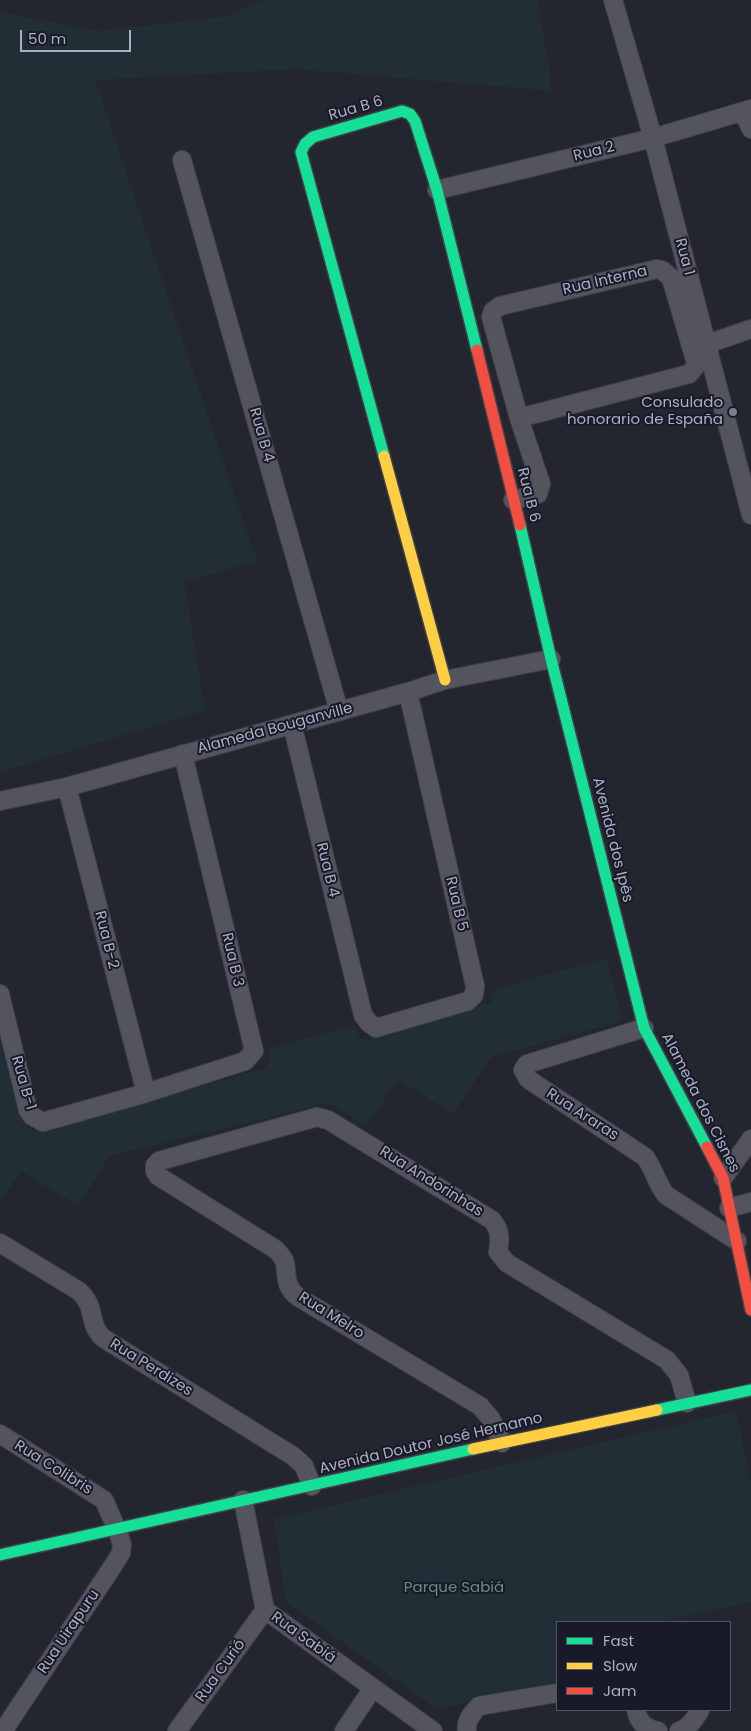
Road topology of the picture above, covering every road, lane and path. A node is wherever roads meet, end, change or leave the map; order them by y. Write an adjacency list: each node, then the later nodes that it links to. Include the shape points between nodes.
1 (613, 0): 4 (street, Rua 1)
2 (747, 111): 3 (street); 4 (street, Rua 2)
3 (751, 129)
4 (653, 138): 6 (street, Rua 2); 8 (street, Rua 1)
5 (182, 160): 15 (street, Rua B 4)
6 (437, 190): 10 (street, Rua B 6); 13 (street, Rua B 6, via 410,114 402,112 313,137 301,152)
7 (751, 329): 8 (street)
8 (707, 344): 11 (street, Rua 1)
9 (519, 418): 9 (street, Rua Interna, via 689,374 696,363 667,273 657,269 495,309 491,317); 10 (street, Rua Interna, via 541,484 538,494)
10 (514, 500): 12 (street, Rua B 6)
11 (751, 515)
12 (552, 659): 13 (street, Alameda Bouganville); 22 (street, Avenida dos Ipês)
13 (445, 680): 14 (street, Alameda Bouganville)
14 (408, 692): 15 (street, Alameda Bouganville); 21 (street, Rua B 5, via 475,986 474,995 468,1002 376,1028)
15 (340, 711): 16 (street, Alameda Bouganville)
16 (292, 724): 17 (street, Alameda Bouganville); 21 (street, Rua B 4)
17 (183, 754): 18 (street, Alameda Bouganville); 23 (street, Rua B 3, via 254,1051 245,1061)
18 (67, 786): 19 (street, Alameda Bouganville); 23 (street, Rua B-2)
19 (0, 801)
20 (0, 994): 23 (street, Rua B-1, via 32,1116 43,1122)
21 (363, 1015)
22 (644, 1028): 26 (street, Alameda dos Cisnes); 29 (street, Rua Araras, via 527,1064 524,1070 528,1079 645,1157 666,1195)
23 (146, 1093)
24 (751, 1139): 26 (street)
25 (159, 1161): 33 (street, Rua Andorinhas, via 317,1117 328,1120 492,1220 500,1236 498,1252 501,1258 667,1360 679,1375); 35 (street, Rua Melro, via 155,1165 158,1176 282,1255 288,1285 298,1297 480,1406 491,1419)
26 (723, 1178): 28 (street, Alameda dos Cisnes)
27 (751, 1202): 28 (street)
28 (730, 1208): 29 (street, Alameda dos Cisnes)
29 (737, 1241): 31 (street, Alameda dos Cisnes)
30 (0, 1242): 36 (street, Rua Perdizes, via 87,1298 93,1325 103,1338 293,1456 304,1466)
31 (751, 1310)
32 (751, 1390): 33 (street, Avenida Doutor José Hernamo)
33 (687, 1403): 35 (street, Avenida Doutor José Hernamo)
34 (0, 1434): 38 (street, Rua Colibris, via 104,1500)
35 (502, 1443): 36 (street, Avenida Doutor José Hernamo)
36 (312, 1486): 37 (street, Avenida Doutor José Hernamo)
37 (243, 1500): 38 (street, Avenida Doutor José Hernamo); 40 (street, Rua Sabiá)
38 (117, 1530): 39 (street, Avenida Doutor José Hernamo); 45 (street, Rua Uirapuru, via 122,1544 121,1553)
39 (0, 1555)
40 (265, 1610): 41 (street, Rua Sabiá); 46 (street, Rua Curió)
41 (373, 1688): 47 (street); 48 (street, Rua Sabiá)
42 (556, 1693): 49 (street, via 479,1706 469,1718)
43 (636, 1711): 50 (street, via 638,1720 646,1728)
44 (699, 1711): 51 (street, via 694,1721)
45 (3, 1731)
46 (177, 1731)
47 (344, 1731)
48 (433, 1731)
49 (467, 1731)
50 (658, 1731)
51 (679, 1731)

